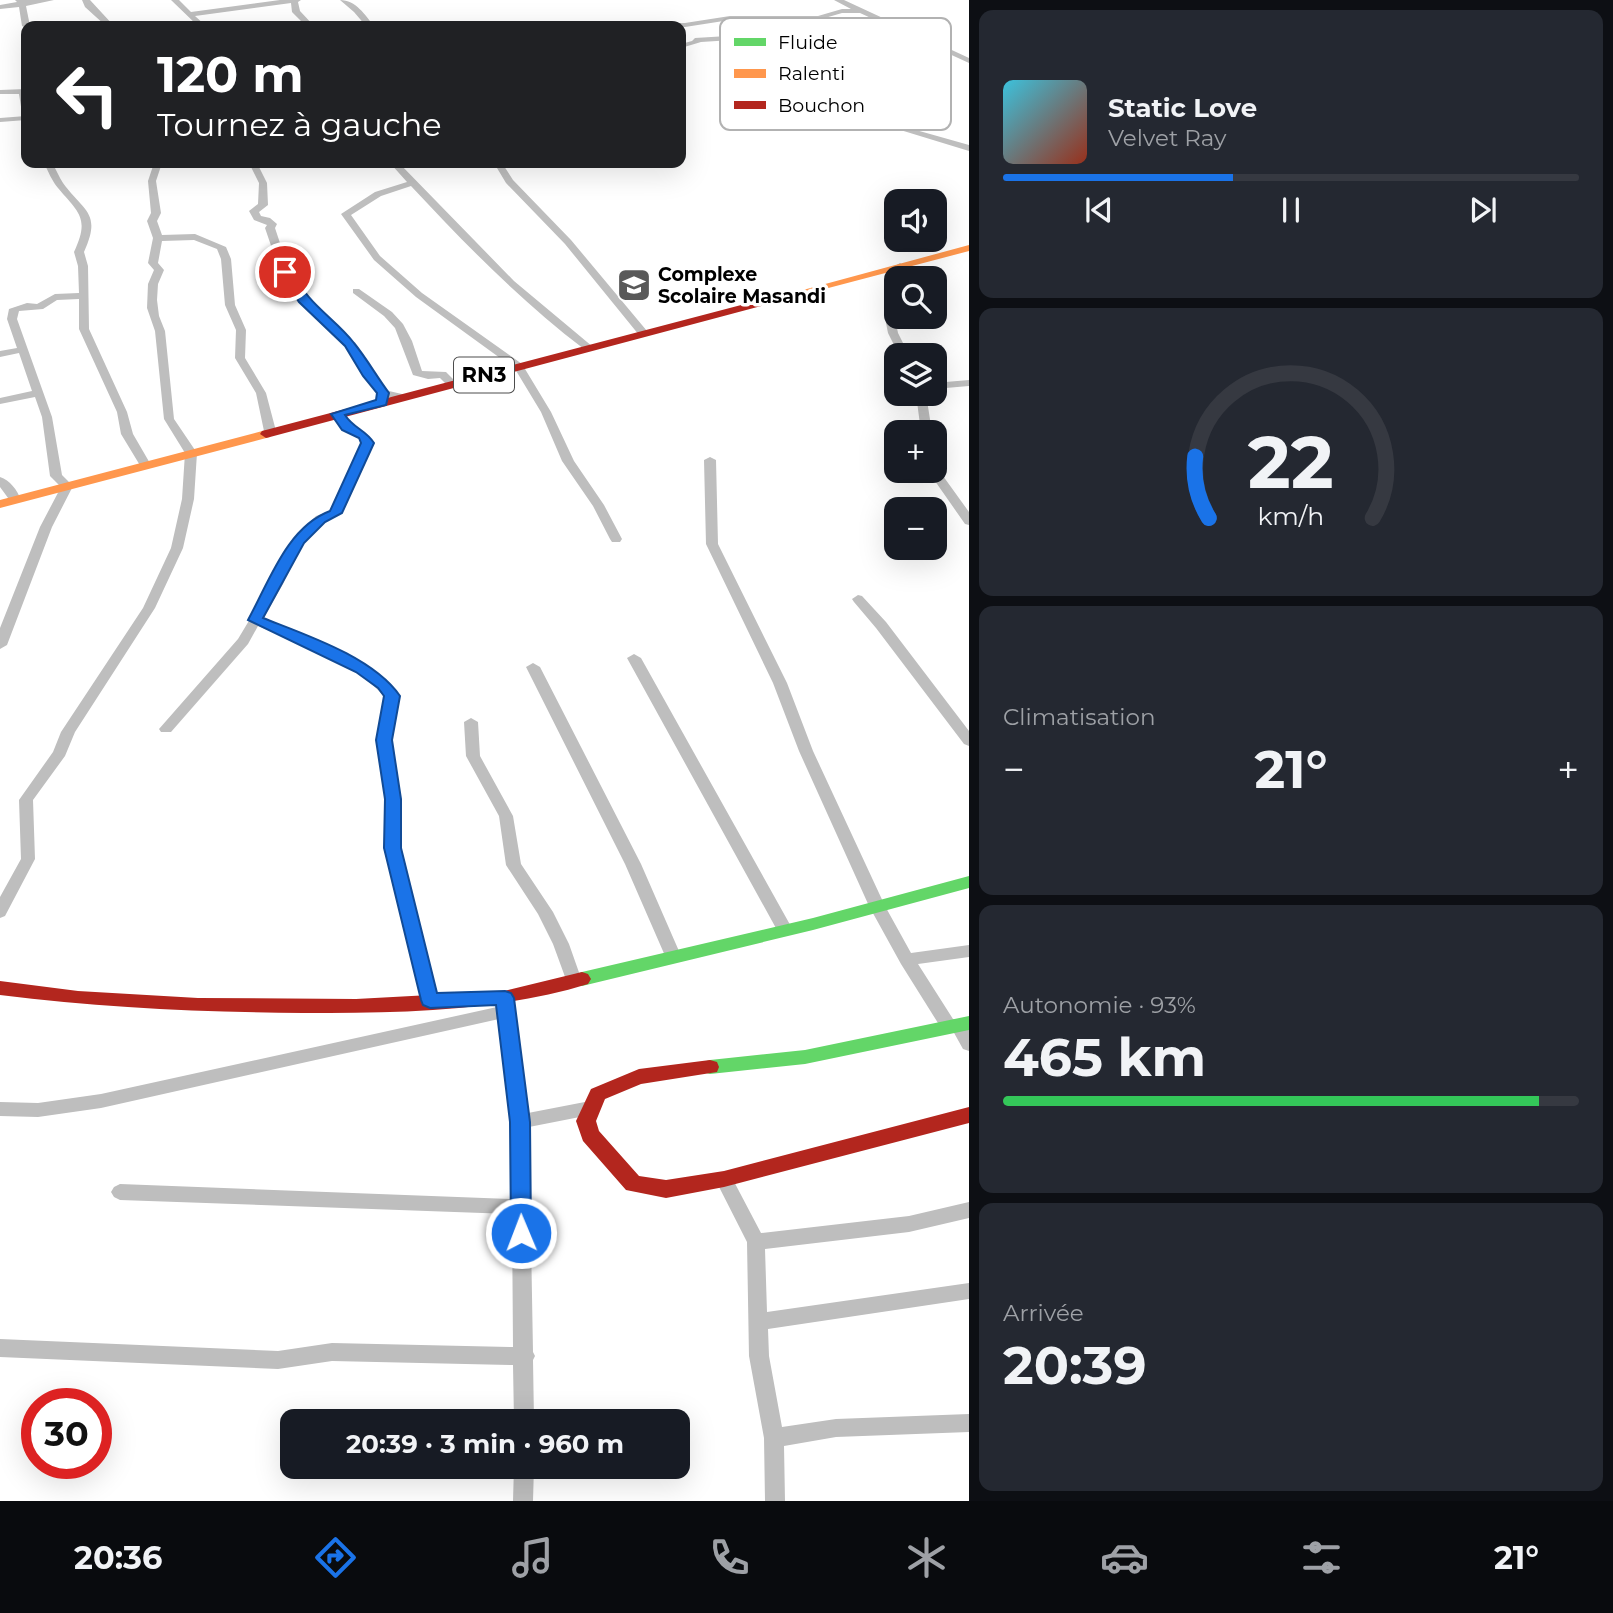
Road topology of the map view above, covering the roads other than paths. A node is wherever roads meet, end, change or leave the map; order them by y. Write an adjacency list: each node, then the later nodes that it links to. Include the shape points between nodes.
1 (50, 0): 9 (street)
2 (86, 0): 21 (street)
3 (174, 0): 14 (street)
4 (227, 0): 12 (street)
5 (296, 0): 12 (street); 23 (street, via 296,12)
6 (344, 0): 24 (street)
7 (838, 0): 10 (street)
8 (862, 0): 10 (street)
9 (20, 2): 11 (street); 20 (street)
10 (850, 5): 13 (street)
11 (0, 6)
12 (233, 8): 14 (street)
13 (863, 11): 16 (street); 18 (street)
14 (190, 14): 22 (street)
15 (730, 18): 17 (street)
16 (818, 18)
17 (818, 18)
18 (878, 18)
19 (720, 19): 25 (street)
20 (25, 21)
21 (105, 21)
22 (197, 21)
23 (305, 21)
24 (366, 21)
25 (686, 24)
26 (720, 37): 27 (street)
27 (686, 45)
28 (951, 53): 29 (street)
29 (969, 61)
30 (21, 89): 31 (street)
31 (0, 92)
32 (21, 118): 33 (street)
33 (0, 120)
34 (910, 130): 35 (street)
35 (969, 148)
36 (51, 168): 47 (street, via 87,220 79,252)
37 (156, 168): 42 (street, via 152,221)
38 (256, 168): 57 (street, via 263,183 263,205 254,211 257,218 272,224 285,272 303,299 349,344)
39 (399, 168): 41 (street)
40 (501, 168): 48 (street)
41 (413, 183): 49 (street, via 470,246); 52 (street, via 378,194 346,214 377,258)
42 (158, 238): 60 (street, via 195,237 221,247 230,305 241,330 240,358 261,393); 61 (street, via 153,263 159,270 152,295 169,419)
43 (969, 248): 44 (main road, RN3)
44 (916, 266)
45 (884, 276): 48 (main road, RN3)
46 (356, 291): 53 (street, via 397,323 409,343 416,373 442,374)
47 (82, 296): 50 (street, via 55,297 39,307 14,309 12,319); 63 (street, via 84,329 122,412 127,435)
48 (643, 333): 49 (main road, RN3)
49 (589, 347): 52 (main road, RN3)
50 (21, 350): 51 (street); 56 (street)
51 (0, 354)
52 (518, 367): 53 (main road, RN3); 69 (street)
53 (452, 384): 57 (main road, RN3)
54 (968, 385): 55 (street)
55 (947, 386)
56 (39, 393): 58 (street); 66 (street)
57 (382, 398): 59 (main road, RN3)
58 (0, 401)
59 (338, 414): 60 (main road, RN3); 71 (street, via 346,428 368,443 335,513 320,519 298,541)
60 (270, 431): 61 (main road, RN3)
61 (191, 453): 63 (main road, RN3); 80 (street, via 188,499 177,548 149,608 26,800 28,859)
62 (710, 460): 79 (street, via 712,544 780,683)
63 (145, 465): 66 (main road, RN3)
64 (0, 480): 67 (street, via 12,492)
65 (942, 483): 68 (street)
66 (59, 491): 67 (main road, RN3); 72 (street)
67 (7, 502)
68 (969, 521)
69 (616, 539)
70 (858, 599): 77 (street)
71 (255, 620): 76 (street, via 243,641); 87 (street, via 361,669 392,696 384,740 393,799 393,848)
72 (0, 645)
73 (634, 658): 81 (street)
74 (533, 667): 83 (street, via 633,864)
75 (471, 722): 85 (street, via 473,756 506,817 514,865 545,912)
76 (166, 729)
77 (969, 741)
78 (969, 882): 79 (main road)
79 (877, 906): 81 (main road); 84 (street)
80 (0, 912)
81 (785, 930): 83 (main road)
82 (969, 951): 84 (street)
83 (674, 958): 85 (main road)
84 (907, 960): 89 (street)
85 (573, 981): 88 (main road)
86 (0, 988): 87 (main road, via 198,1005 356,1006)
87 (430, 1000): 88 (main road)
88 (506, 1005): 92 (street, via 101,1101 37,1110); 94 (street)
89 (958, 1024): 90 (street); 91 (main road, via 783,1061 634,1079 598,1094)
90 (969, 1044)
91 (590, 1108): 94 (street); 95 (main road, via 586,1121 590,1135 633,1184 666,1189)
92 (0, 1109)
93 (969, 1115): 95 (main road)
94 (520, 1122): 97 (street)
95 (724, 1179): 99 (street)
96 (120, 1192): 97 (street)
97 (521, 1207): 103 (street)
98 (969, 1210): 99 (street, via 909,1224)
99 (756, 1242): 101 (street)
100 (969, 1291): 101 (street)
101 (759, 1322): 106 (street, via 759,1356)
102 (0, 1348): 103 (street, via 278,1360 332,1352)
103 (525, 1356): 104 (street)
104 (524, 1409)
105 (969, 1423): 106 (street, via 836,1429)
106 (774, 1438): 109 (street)
107 (524, 1479): 108 (street)
108 (523, 1501)
109 (775, 1501)

